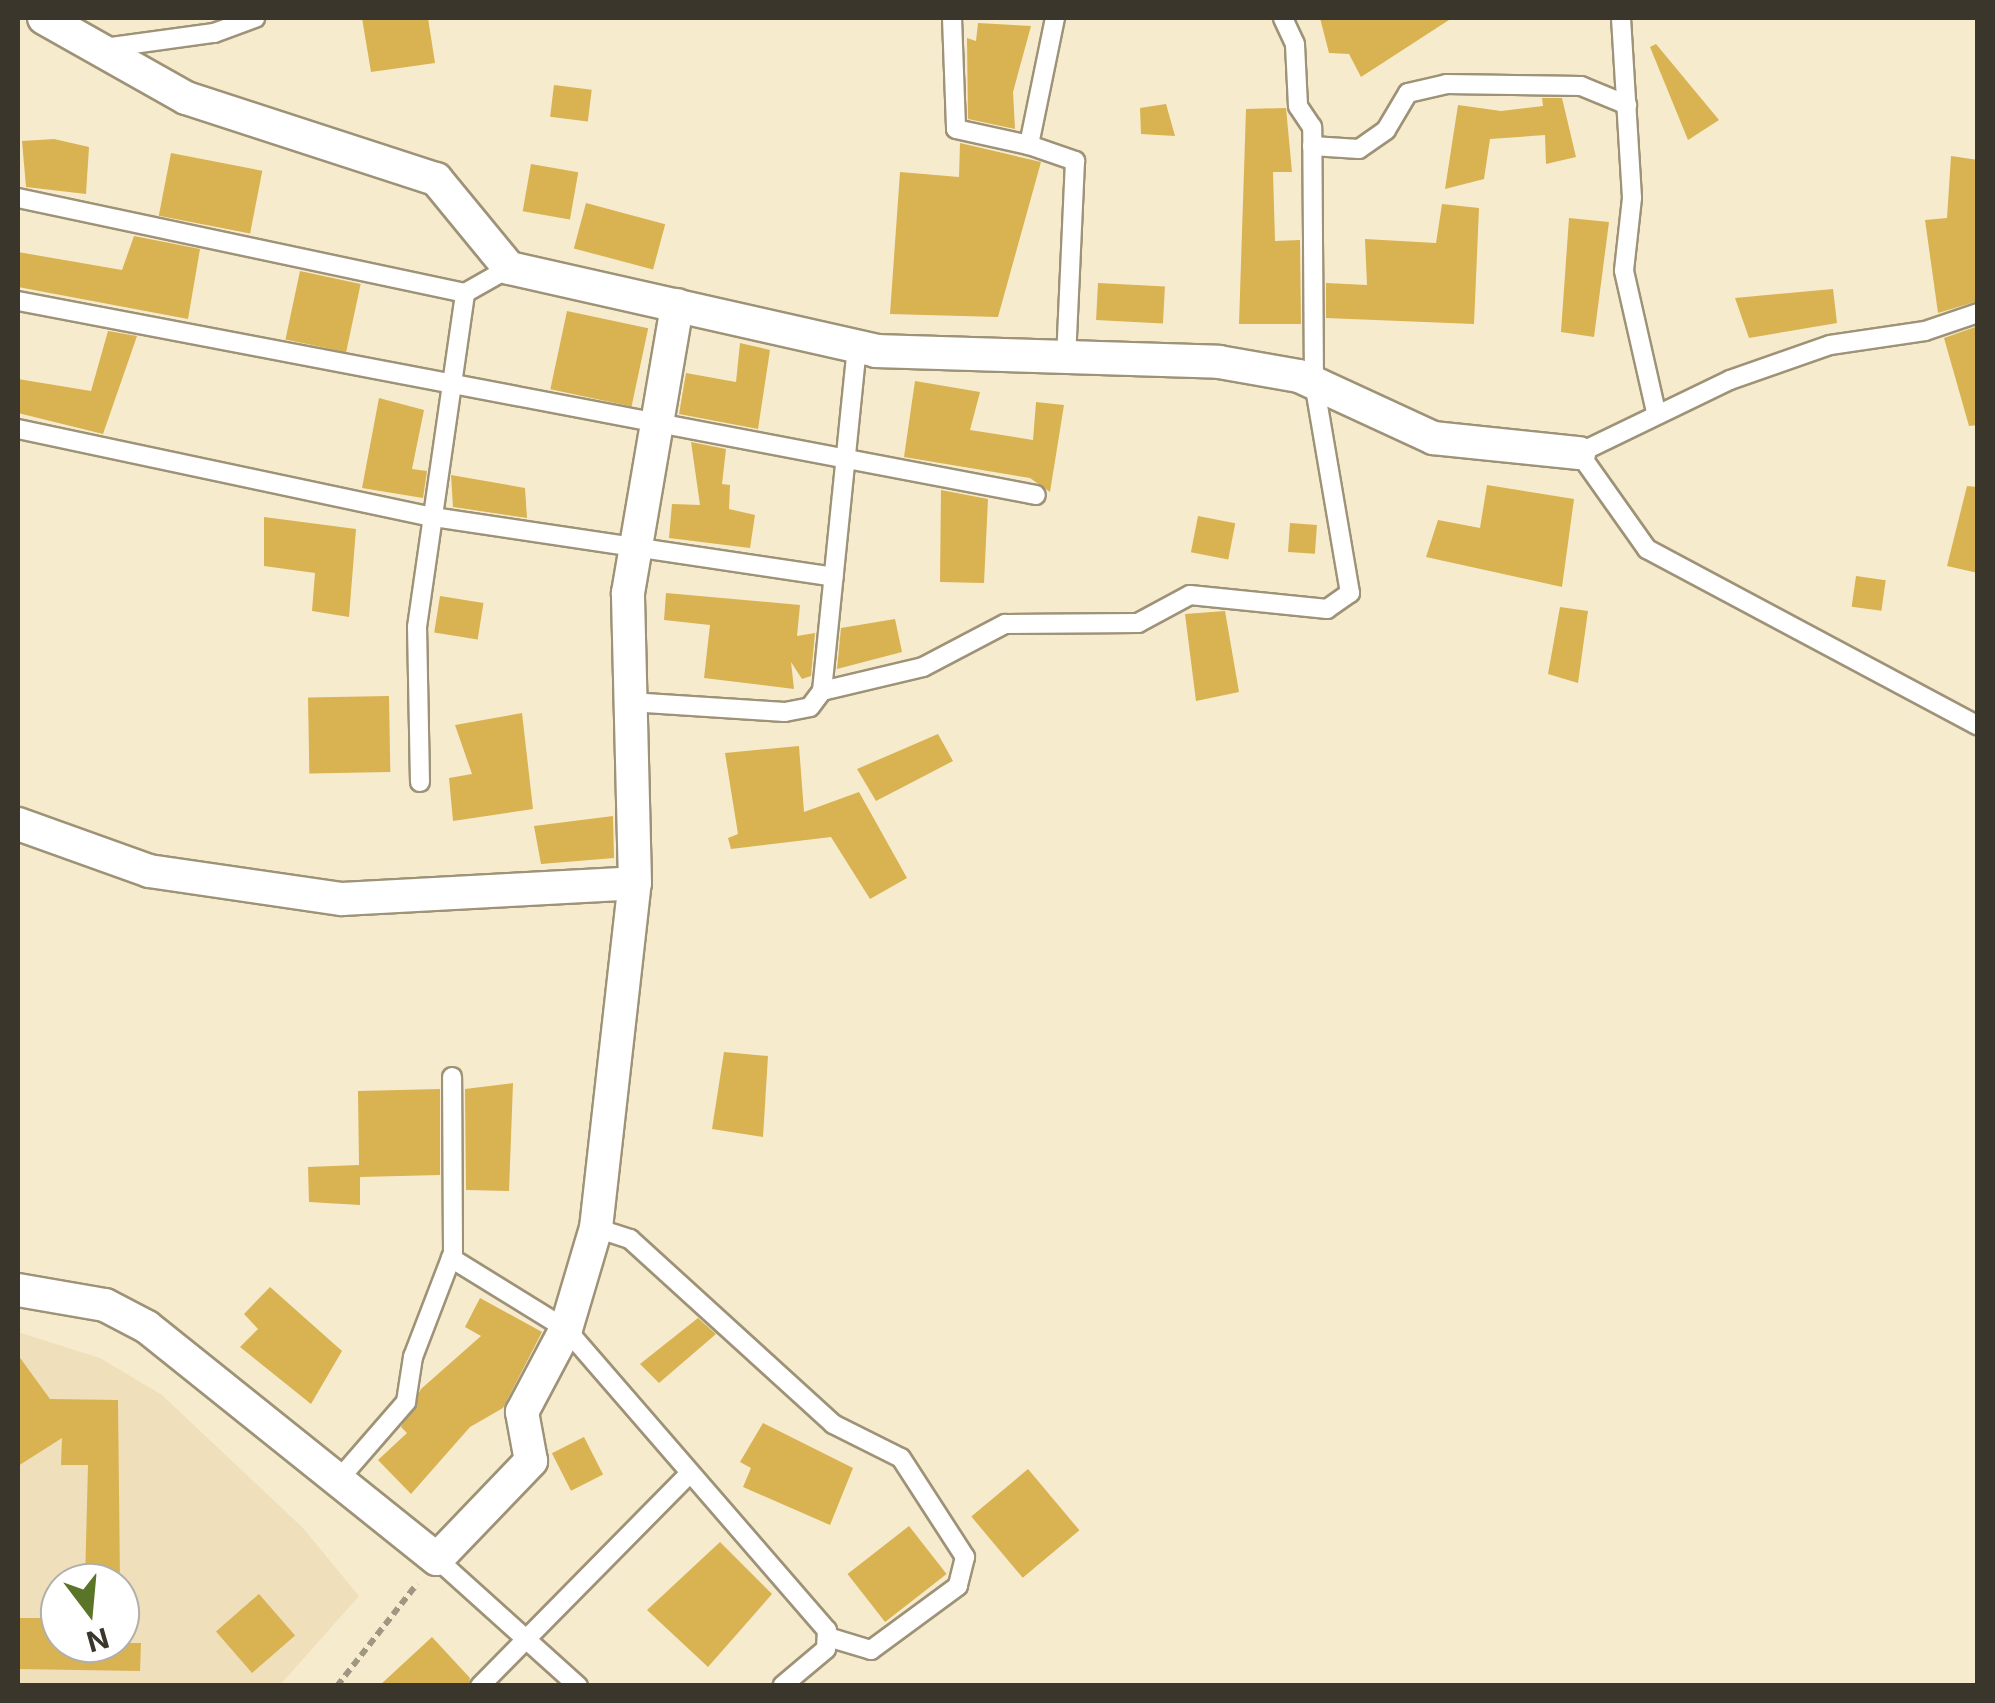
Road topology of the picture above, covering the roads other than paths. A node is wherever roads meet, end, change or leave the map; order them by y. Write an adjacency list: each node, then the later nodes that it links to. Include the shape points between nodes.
1 (44, 18): 7 (street)
2 (255, 18): 7 (lane, via 214,33)
3 (952, 18): 9 (lane, via 956,128)
4 (1055, 18): 9 (lane)
5 (1282, 18): 10 (lane)
6 (1622, 18): 8 (lane)
7 (99, 49): 12 (street, via 186,98 436,180)
8 (1627, 105): 10 (lane, via 1581,86 1446,84 1408,94 1386,130 1358,150); 21 (lane, via 1632,198 1624,271)
9 (1029, 144): 18 (lane, via 1076,160)
10 (1312, 146): 19 (lane)
11 (18, 198): 13 (lane)
12 (509, 268): 13 (lane); 15 (street)
13 (465, 293): 20 (lane)
14 (18, 302): 20 (lane)
15 (678, 304): 17 (street); 22 (street)
16 (1978, 313): 21 (lane, via 1925,331 1830,345)
17 (857, 347): 18 (street); 25 (lane)
18 (1066, 358): 19 (street, via 1219,362)
19 (1314, 382): 24 (street, via 1434,438); 30 (lane, via 1350,593 1340,607 1190,594 1138,623 1005,624 924,667)
20 (452, 384): 22 (lane); 27 (lane)
21 (1656, 412): 24 (lane)
22 (657, 422): 25 (lane); 28 (street)
23 (18, 429): 27 (lane)
24 (1579, 453): 32 (lane, via 1647,549)
25 (846, 458): 26 (lane); 29 (lane)
26 (1036, 495)
27 (433, 517): 28 (lane); 33 (lane, via 418,627)
28 (634, 549): 29 (lane); 31 (street)
29 (834, 577): 30 (lane)
30 (822, 692): 31 (lane, via 810,706 786,712)
31 (630, 702): 35 (street)
32 (1978, 726)
33 (420, 782)
34 (18, 824): 35 (street, via 149,871 342,899)
35 (634, 883): 37 (street)
36 (452, 1077): 38 (lane)
37 (596, 1228): 40 (street); 45 (lane, via 630,1239 833,1424 901,1458 965,1557 958,1586 871,1650)
38 (451, 1258): 40 (lane); 42 (lane, via 413,1357 406,1402)
39 (18, 1290): 42 (street, via 105,1305 146,1328)
40 (566, 1328): 41 (lane); 43 (street, via 522,1412 531,1461)
41 (690, 1472): 44 (lane); 45 (lane)
42 (340, 1478): 43 (street)
43 (437, 1559): 44 (lane)
44 (526, 1636): 46 (lane); 47 (lane)
45 (830, 1638): 48 (lane)
46 (480, 1686)
47 (578, 1686)
48 (782, 1686)

